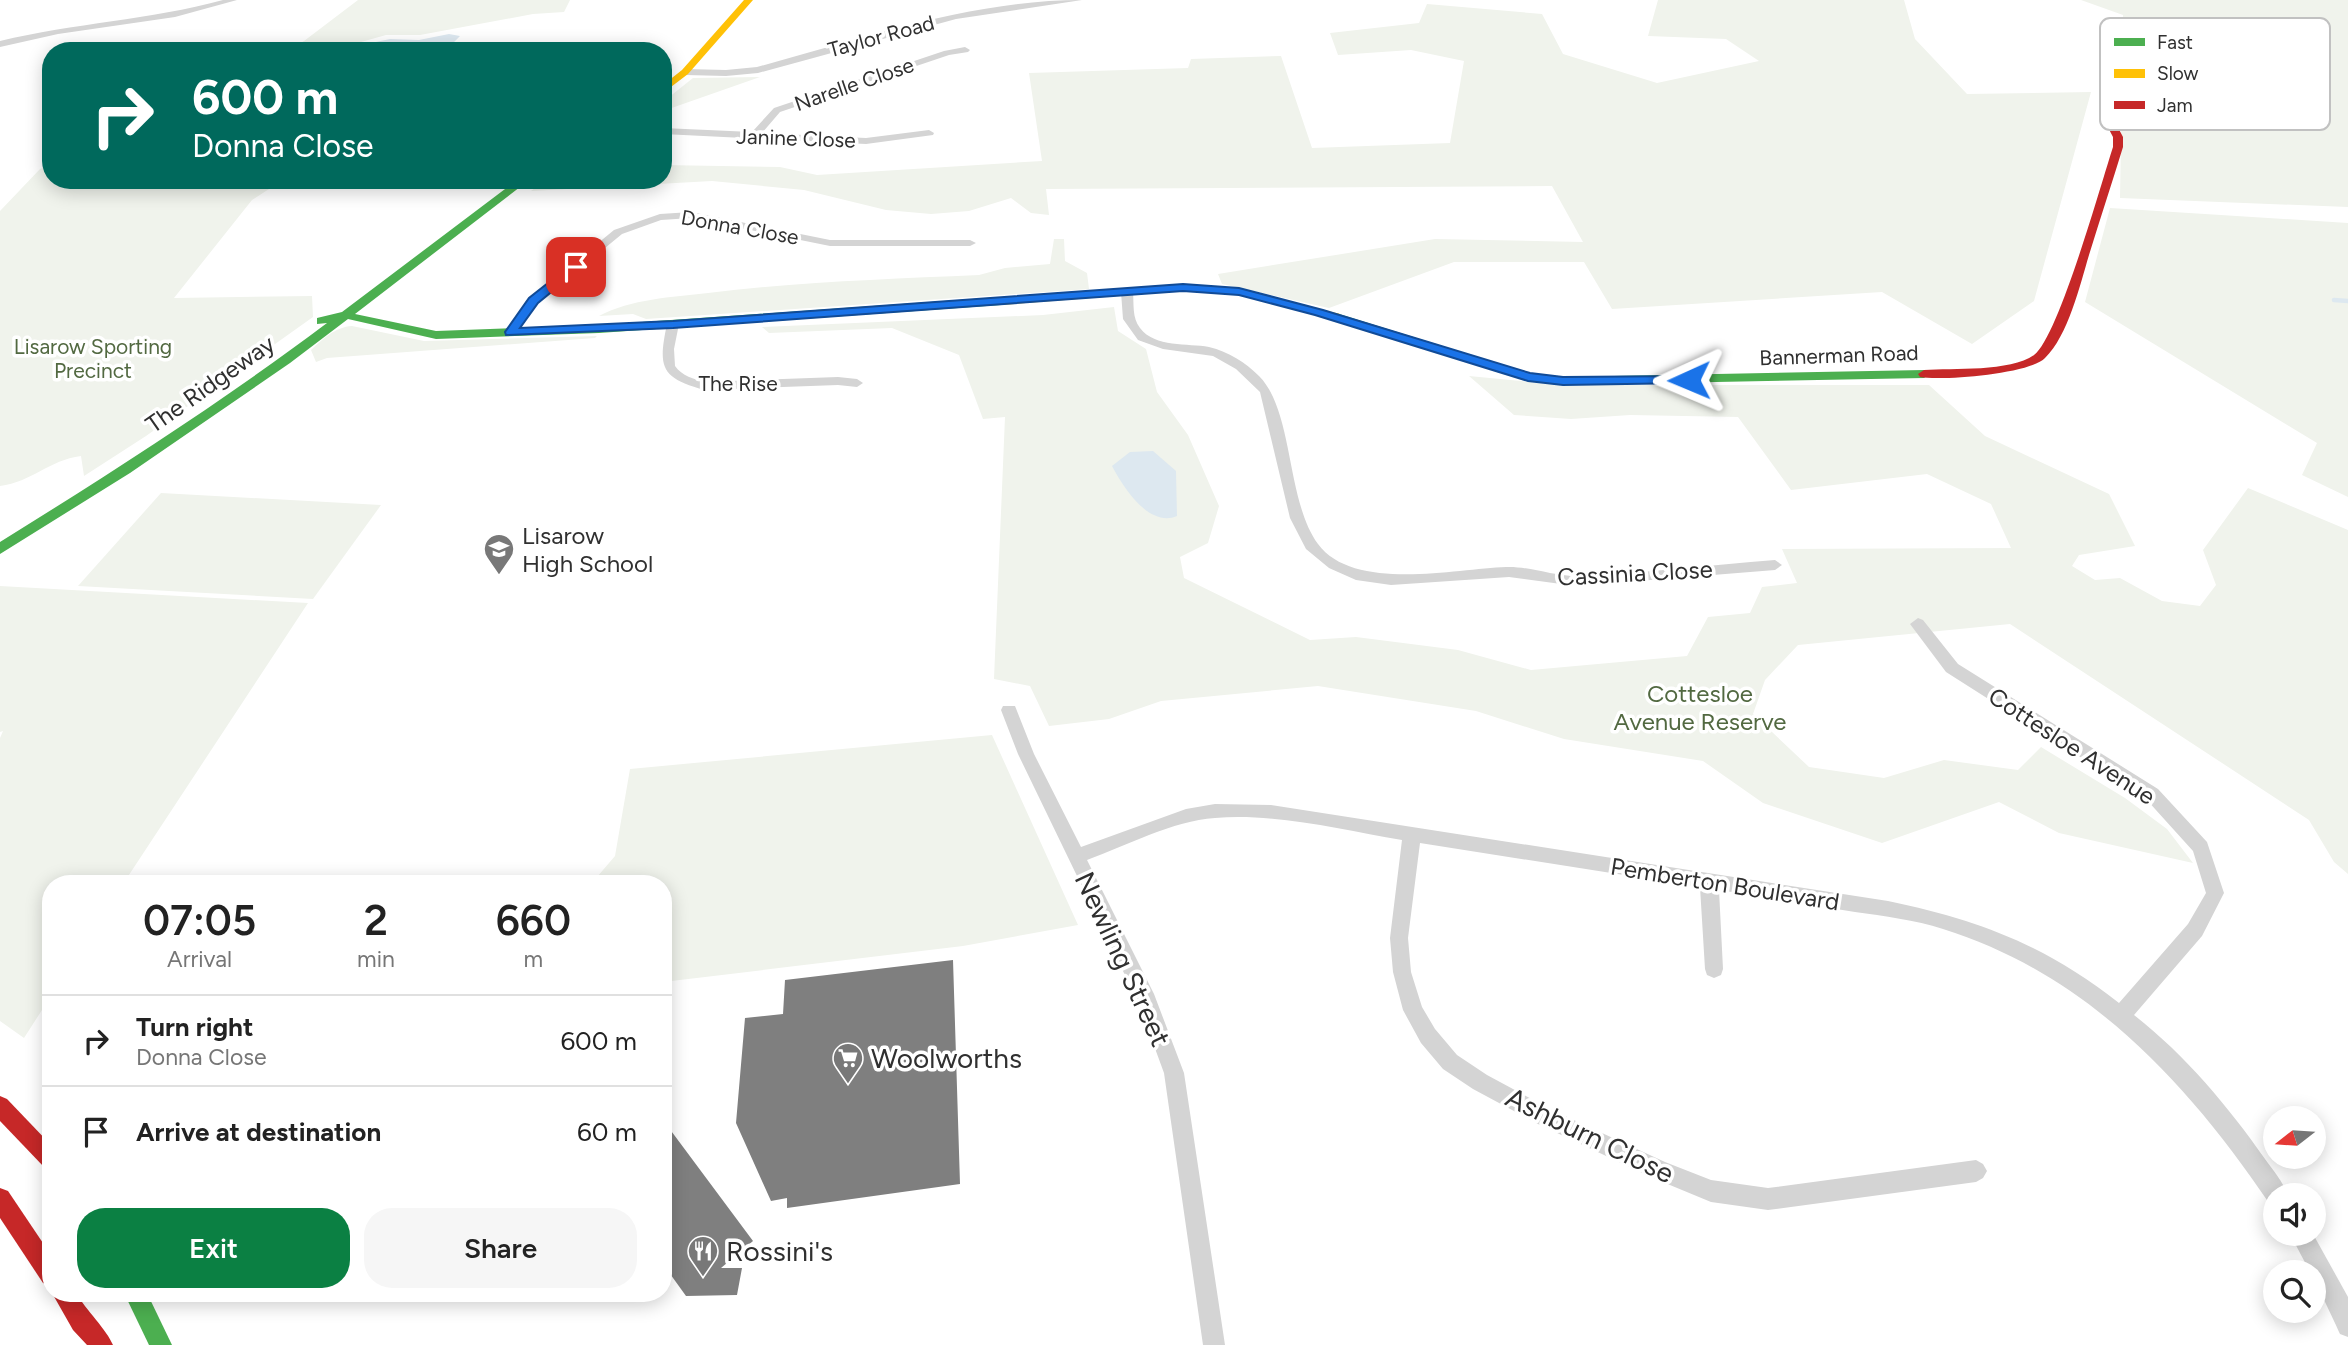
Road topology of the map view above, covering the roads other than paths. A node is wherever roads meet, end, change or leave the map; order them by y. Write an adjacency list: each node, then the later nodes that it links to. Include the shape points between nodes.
1 (233, 0): 5 (street, via 181,14)
2 (749, 0): 7 (street)
3 (1078, 0): 4 (street, Taylor Road)
4 (998, 3): 7 (street, Taylor Road, via 758,70)
5 (0, 44)
6 (965, 50): 12 (street, Narelle Close, via 947,52 777,110)
7 (685, 72): 8 (street)
8 (672, 83)
9 (2114, 130): 16 (street, Bannerman Road, via 2118,147 2052,341 2040,357 2005,369 1882,377 1563,381 1528,377 1239,292 1183,288)
10 (672, 131): 12 (street, Janine Close)
11 (929, 133): 12 (street, Janine Close, via 866,141)
12 (754, 136)
13 (512, 189): 15 (street, The Ridgeway)
14 (970, 243): 20 (street, Donna Close, via 830,243 691,215 660,217 618,232 534,301)
15 (437, 244): 17 (street, The Ridgeway); 18 (street, The Ridgeway)
16 (1127, 292): 19 (street, Bannerman Road); 26 (street, Cassinia Close, via 1129,320 1144,340 1209,351 1253,374 1266,391 1304,535 1313,549 1361,576 1391,580 1509,572 1576,581)
17 (345, 315): 18 (street); 20 (street, Bannerman Road, via 429,334); 21 (street, The Ridgeway)
18 (321, 321): 22 (street, The Ridgeway)
19 (673, 324): 20 (street, Bannerman Road); 23 (street, The Rise, via 666,359 674,374 687,382 705,387)
20 (511, 332)
21 (286, 360): 22 (street); 24 (street, The Ridgeway)
22 (249, 373): 24 (street, The Ridgeway)
23 (857, 383)
24 (127, 463): 25 (street, The Ridgeway)
25 (0, 548)
26 (1775, 565)
27 (1919, 624): 33 (street, Cottesloe Avenue, via 1952,668 2152,794 2201,847 2215,893 2195,930)
28 (1009, 710): 30 (street, Newling Street)
29 (1412, 834): 30 (street, Pemberton Boulevard, via 1271,812 1214,811 1158,825); 31 (street, Pemberton Boulevard); 36 (street, Ashburn Close, via 1399,938 1402,972 1413,1010 1428,1035 1450,1062 1480,1082 1545,1117 1711,1191 1768,1199)
30 (1075, 857): 48 (street, Newling Street, via 1147,999 1174,1073)
31 (1709, 881): 32 (street); 33 (street, Pemberton Boulevard, via 1941,920 2002,942)
32 (1714, 969)
33 (2122, 1014): 37 (street, Pemberton Boulevard, via 2220,1114)
34 (0, 1107): 35 (street)
35 (42, 1151)
36 (1976, 1171)
37 (2269, 1183)
38 (0, 1199): 40 (street)
39 (2308, 1246): 44 (street)
40 (42, 1262)
41 (69, 1302): 43 (street)
42 (140, 1302): 47 (street)
43 (81, 1322): 45 (street); 46 (street)
44 (2348, 1326)
45 (88, 1345)
46 (102, 1345)
47 (161, 1345)
48 (1214, 1345)

